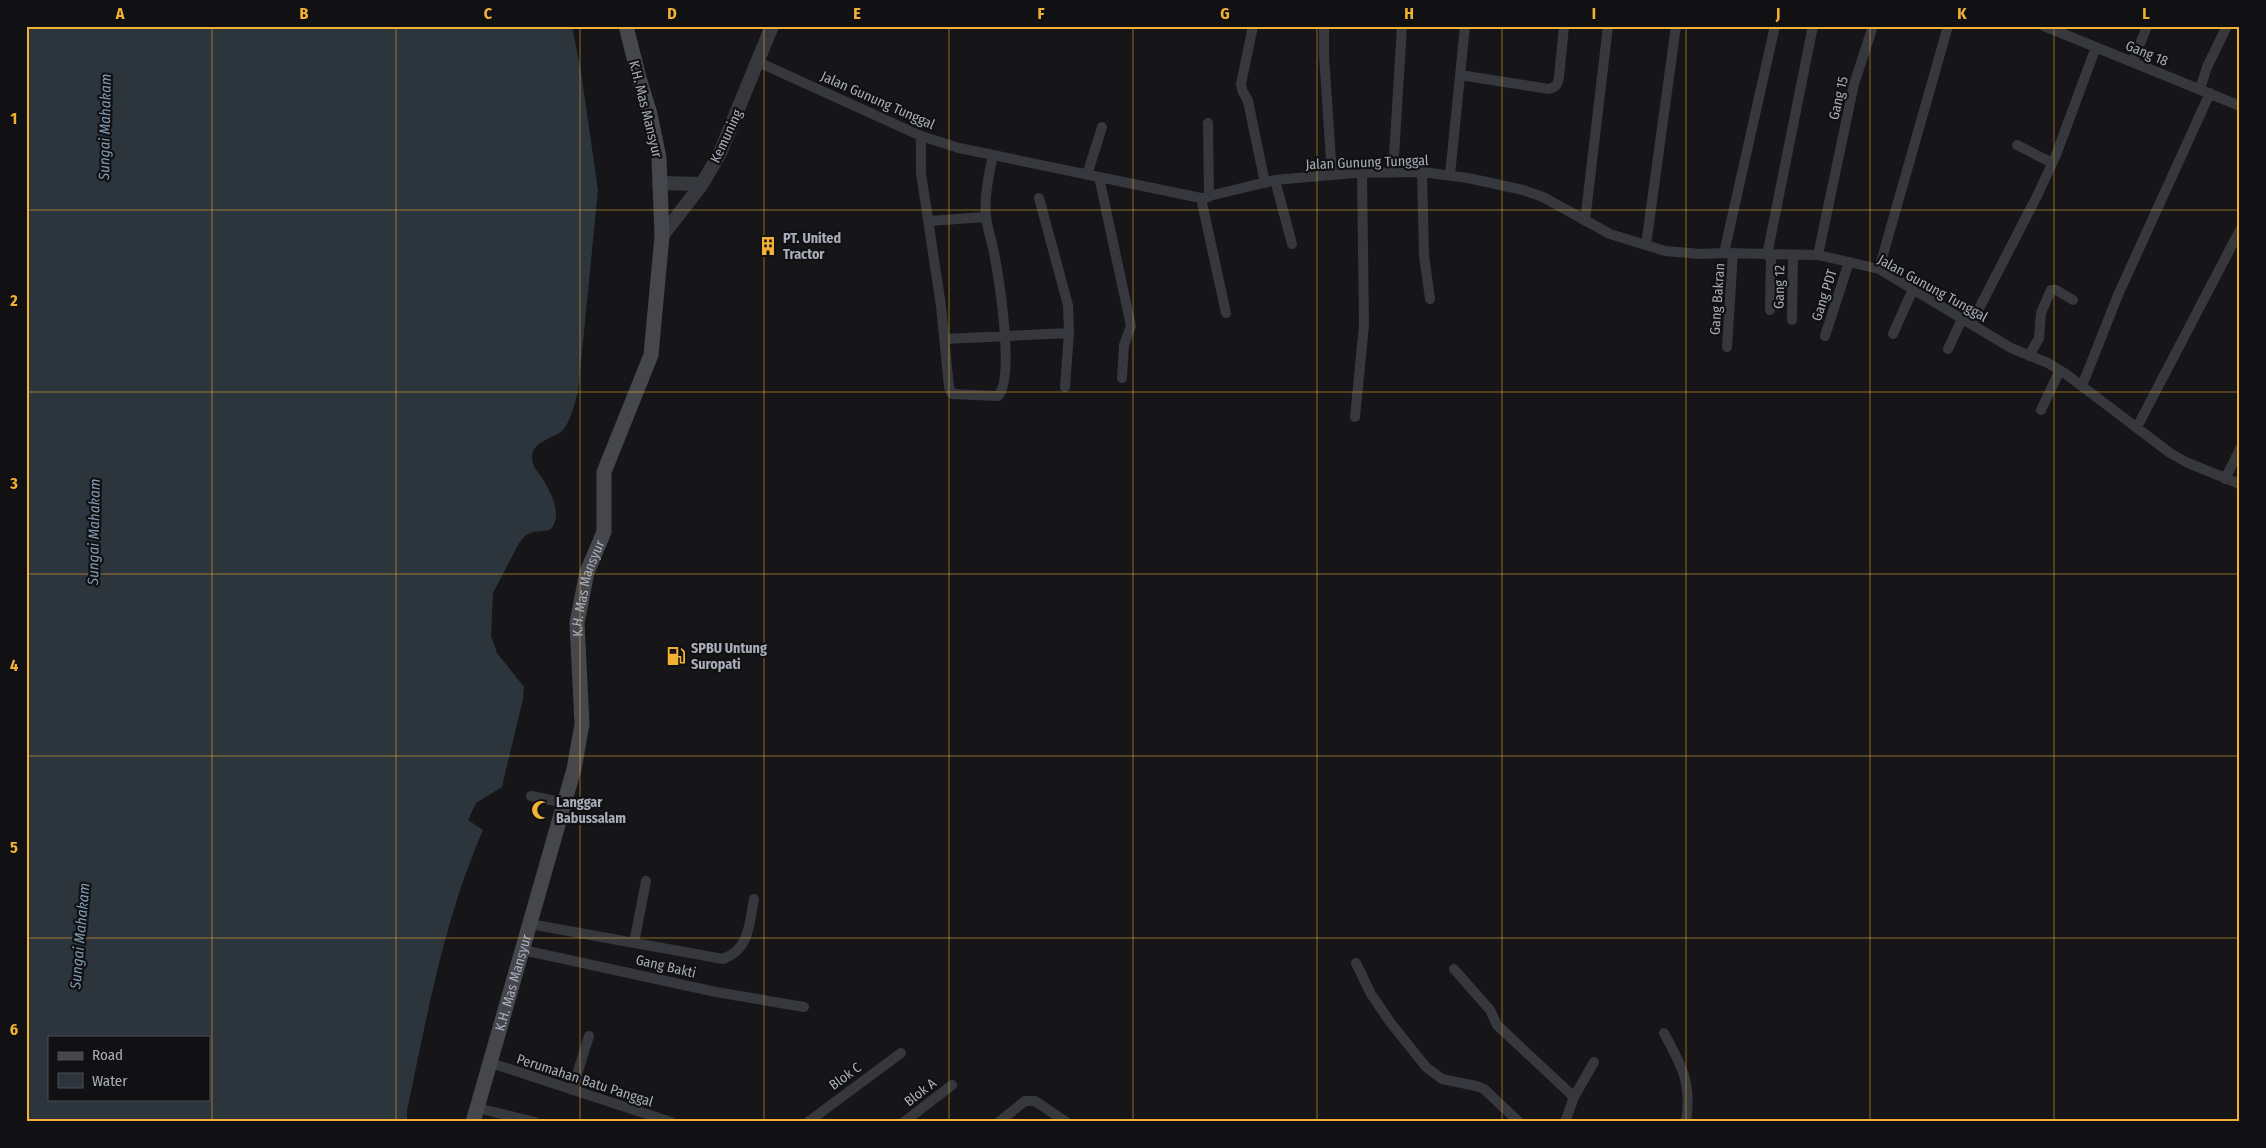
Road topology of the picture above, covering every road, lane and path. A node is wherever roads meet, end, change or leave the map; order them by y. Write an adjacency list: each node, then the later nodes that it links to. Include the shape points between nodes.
1 (626, 26): 39 (main road, K.H. Mas Mansyur, via 650,114 659,158)
2 (772, 26): 19 (street, Kemuning)
3 (1253, 26): 38 (street, via 1241,84)
4 (1324, 26): 36 (street)
5 (1402, 26): 31 (street)
6 (1465, 26): 21 (street)
7 (1564, 26): 21 (street, via 1558,84 1554,88)
8 (1608, 26): 45 (street)
9 (1676, 26): 49 (street)
10 (1775, 26): 50 (street, Gang Bakran)
11 (1813, 26): 51 (street)
12 (1873, 26): 53 (street, Gang 15, via 1854,84)
13 (1948, 26): 55 (street)
14 (2044, 26): 17 (street, Gang 18)
15 (2147, 26): 20 (street)
16 (2227, 26): 22 (street)
17 (2064, 29): 18 (street, Gang 18)
18 (2096, 47): 20 (street, Gang 18); 30 (street)
19 (758, 62): 27 (street, Jalan Gunung Tunggal); 40 (street, Kemuning, via 720,153)
20 (2133, 62): 22 (street, Gang 18)
21 (1460, 75): 35 (street)
22 (2200, 89): 23 (street, Gang 18)
23 (2210, 93): 24 (street, Gang 18); 73 (street, via 2118,294)
24 (2240, 106)
25 (1208, 123): 41 (street)
26 (1102, 126): 34 (street)
27 (921, 136): 29 (street, Jalan Gunung Tunggal); 44 (street, via 920,157)
28 (2017, 146): 30 (street)
29 (993, 155): 34 (street, Jalan Gunung Tunggal); 43 (street, via 986,193)
30 (2052, 163): 62 (street, via 2008,256)
31 (1393, 172): 32 (street, Jalan Gunung Tunggal); 33 (street, Jalan Gunung Tunggal)
32 (1422, 172): 35 (street, Jalan Gunung Tunggal); 57 (street, via 1424,255)
33 (1362, 173): 36 (street, Jalan Gunung Tunggal); 76 (street, via 1364,326)
34 (1087, 175): 37 (street, Jalan Gunung Tunggal)
35 (1450, 175): 45 (street, Jalan Gunung Tunggal, via 1524,190)
36 (1332, 176): 38 (street, Jalan Gunung Tunggal)
37 (1099, 178): 41 (street, Jalan Gunung Tunggal); 72 (street, via 1131,326 1124,345)
38 (1270, 181): 41 (street, Jalan Gunung Tunggal); 48 (street)
39 (659, 183): 40 (street); 47 (main road, K.H. Mas Mansyur)
40 (702, 184): 47 (street, Kemuning)
41 (1205, 197): 60 (street)
42 (1039, 198): 63 (street, via 1068,305)
43 (986, 217): 44 (street); 65 (street)
44 (929, 221): 67 (street)
45 (1585, 221): 49 (street, Jalan Gunung Tunggal, via 1610,234)
46 (2240, 230): 77 (street)
47 (662, 236): 82 (main road, K.H. Mas Mansyur, via 651,355 604,472 604,532 587,572 577,623 582,724)
48 (1292, 244)
49 (1646, 245): 50 (street, Jalan Gunung Tunggal, via 1665,251)
50 (1729, 253): 51 (street, Jalan Gunung Tunggal); 68 (street, Gang Bakran)
51 (1769, 255): 52 (street, Jalan Gunung Tunggal); 59 (street)
52 (1794, 255): 53 (street, Jalan Gunung Tunggal); 61 (street, Gang 12)
53 (1818, 255): 54 (street, Jalan Gunung Tunggal)
54 (1849, 262): 55 (street, Jalan Gunung Tunggal); 66 (street, Gang PDT)
55 (1879, 270): 56 (street, Jalan Gunung Tunggal)
56 (1913, 289): 62 (street, Jalan Gunung Tunggal); 64 (street)
57 (1430, 300)
58 (2073, 300): 70 (street, via 2051,290 2041,314 2039,338)
59 (1770, 310)
60 (1226, 313)
61 (1792, 320)
62 (1967, 321): 69 (street); 70 (street, Jalan Gunung Tunggal)
63 (1069, 333): 65 (street); 74 (street)
64 (1893, 334)
65 (1005, 335): 67 (street); 67 (street, via 1004,374 998,396 952,394)
66 (1825, 336)
67 (944, 339)
68 (1727, 346)
69 (1948, 349)
70 (2029, 356): 71 (street, Jalan Gunung Tunggal)
71 (2060, 370): 73 (street, Jalan Gunung Tunggal); 75 (street)
72 (1122, 378)
73 (2082, 386): 77 (street, Jalan Gunung Tunggal)
74 (1064, 387)
75 (2041, 410)
76 (1354, 417)
77 (2137, 427): 79 (street, Jalan Gunung Tunggal, via 2170,453)
78 (2240, 449): 79 (street)
79 (2225, 479): 80 (street, Jalan Gunung Tunggal)
80 (2240, 484)
81 (532, 796): 82 (street)
82 (566, 803): 85 (main road, K.H. Mas Mansyur)
83 (646, 881): 86 (street)
84 (754, 899): 86 (street, via 746,939 735,954 722,959)
85 (530, 924): 86 (street); 87 (main road, K.H. Mas Mansyur)
86 (634, 943)
87 (523, 950): 90 (street, Gang Bakti, via 716,992); 95 (main road, K.H. Mas Mansyur)
88 (1356, 963): 106 (street, via 1371,994 1426,1067 1442,1078 1484,1089)
89 (1454, 969): 98 (street, via 1490,1010 1501,1029)
90 (804, 1007)
91 (1664, 1033): 108 (street, via 1688,1084)
92 (588, 1036): 97 (street)
93 (900, 1054): 102 (street, Blok C)
94 (1594, 1062): 98 (street)
95 (491, 1063): 97 (street, Perumahan Batu Panggal); 99 (main road, K.H. Mas Mansyur)
96 (952, 1085): 103 (street, Blok A)
97 (572, 1090): 101 (street, Perumahan Batu Panggal)
98 (1574, 1097): 107 (street)
99 (475, 1115): 100 (street)
100 (535, 1122)
101 (671, 1122)
102 (808, 1122)
103 (904, 1122)
104 (999, 1122): 105 (street, via 1030,1100)
105 (1066, 1122)
106 (1519, 1122)
107 (1564, 1122)
108 (1686, 1122)

